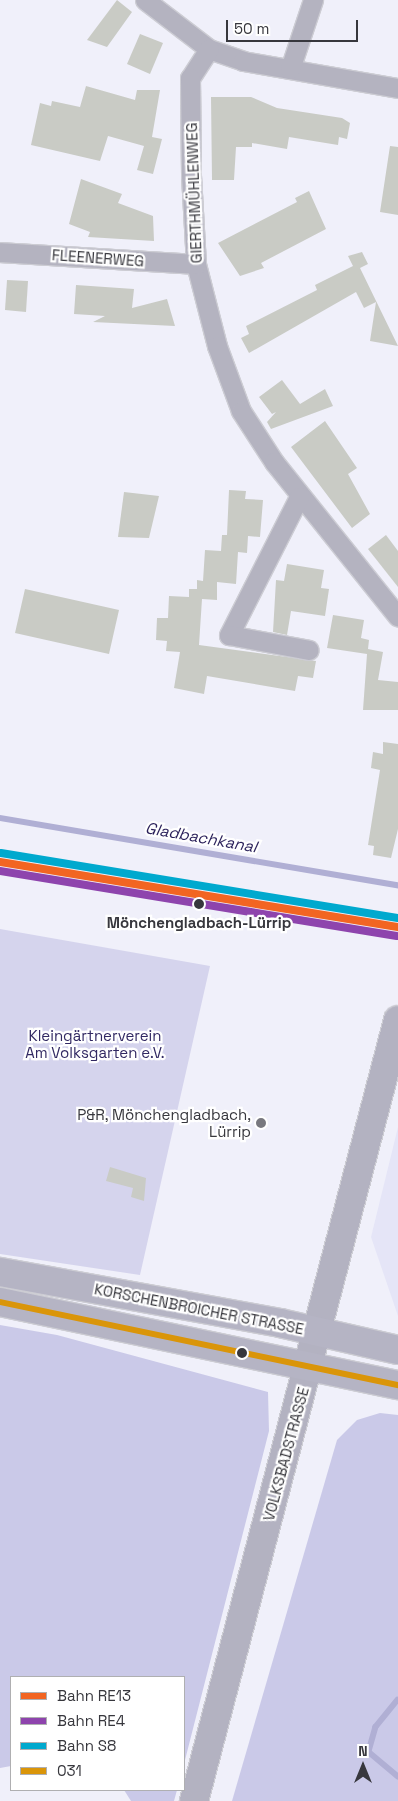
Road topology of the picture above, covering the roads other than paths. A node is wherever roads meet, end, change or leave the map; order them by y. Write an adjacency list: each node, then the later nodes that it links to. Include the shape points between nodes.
1 (146, 0): 3 (street)
2 (313, 0): 4 (street)
3 (209, 49): 4 (street, via 243,61); 7 (street, GIERTHMÜHLENWEG, via 190,78)
4 (290, 69): 5 (street)
5 (398, 88)
6 (0, 252): 7 (street, FLEENERWEG)
7 (196, 264): 8 (street, GIERTHMÜHLENWEG, via 241,411)
8 (299, 497): 9 (street, GIERTHMÜHLENWEG); 10 (street, via 229,635)
9 (398, 617)
10 (309, 650)
11 (398, 1020): 14 (street, VOLKSBADSTRASSE)
12 (0, 1272): 14 (main road, KORSCHENBROICHER STRASSE)
13 (0, 1302): 16 (main road, KORSCHENBROICHER STRASSE)
14 (319, 1333): 15 (main road, KORSCHENBROICHER STRASSE); 16 (street, VOLKSBADSTRASSE)
15 (398, 1350)
16 (310, 1365): 17 (main road, KORSCHENBROICHER STRASSE); 18 (street, VOLKSBADSTRASSE)
17 (398, 1385)
18 (194, 1801)

